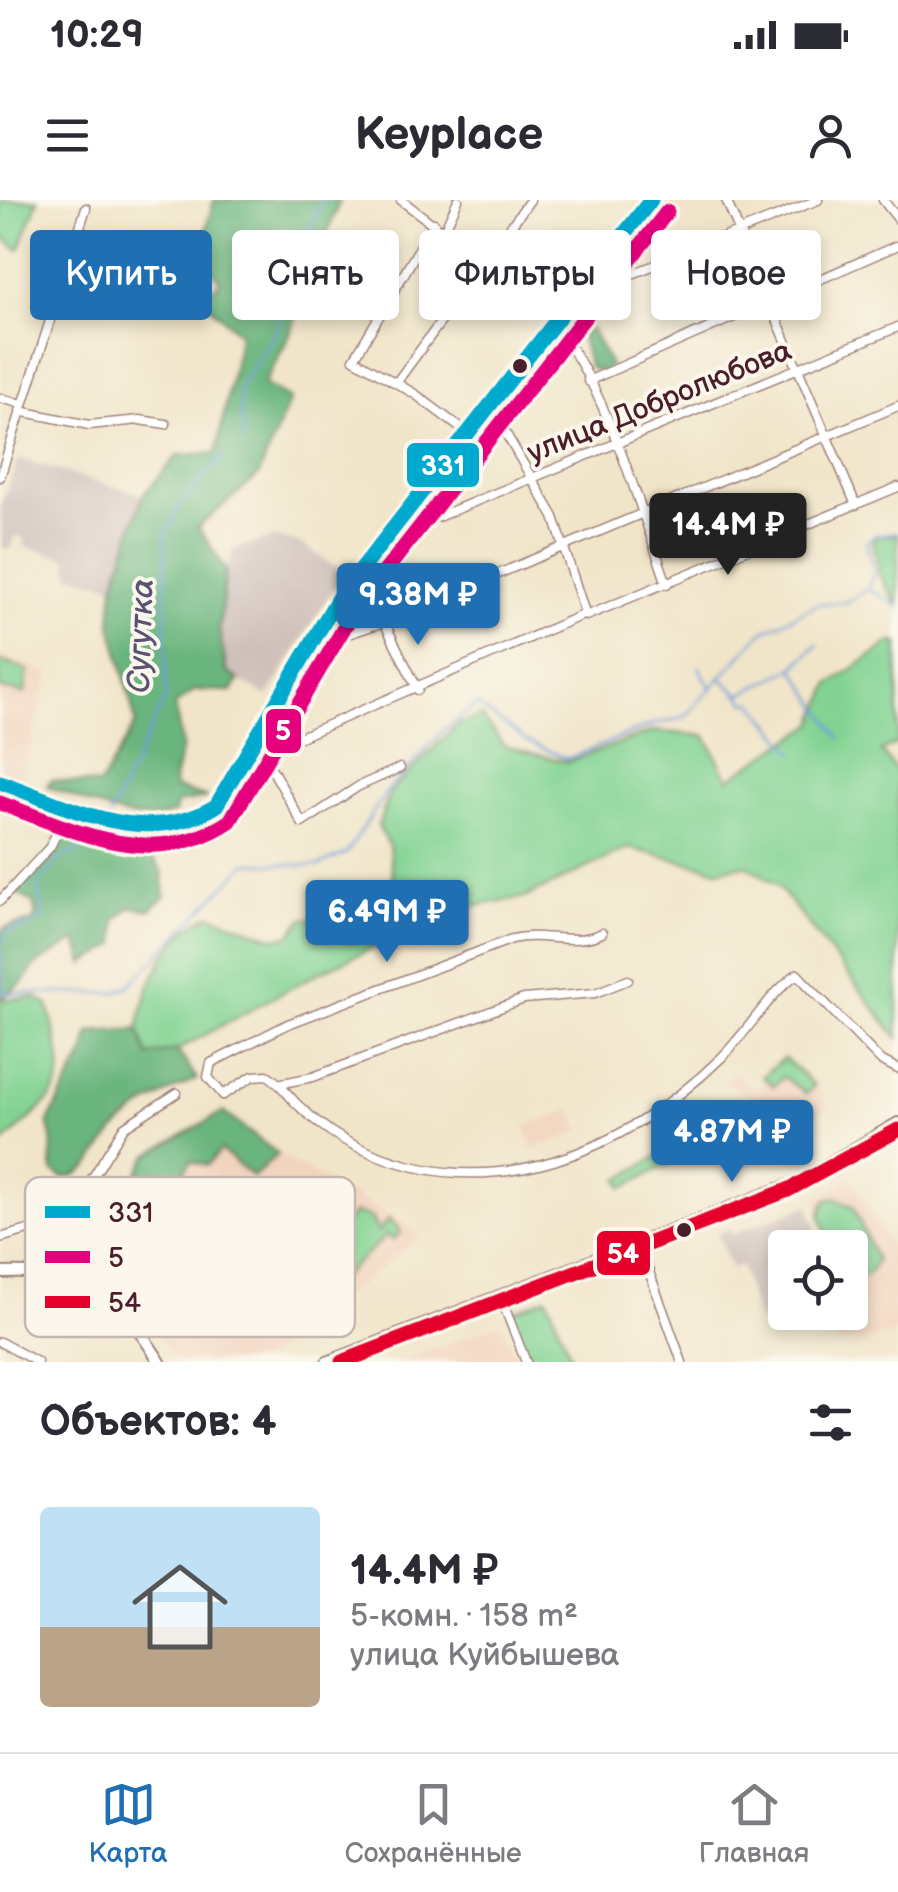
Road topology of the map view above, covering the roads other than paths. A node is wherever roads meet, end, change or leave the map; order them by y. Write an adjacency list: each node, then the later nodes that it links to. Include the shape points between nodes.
1 (402, 200): 10 (street)
2 (458, 200): 12 (street)
3 (530, 200): 13 (street)
4 (651, 200): 23 (main road)
5 (726, 200): 14 (street)
6 (818, 200): 15 (street)
7 (882, 200): 9 (street)
8 (86, 208): 32 (street)
9 (898, 219)
10 (434, 222): 11 (street); 28 (street, via 354,359)
11 (443, 230)
12 (444, 230)
13 (509, 230)
14 (739, 230)
15 (745, 230)
16 (897, 245): 18 (street)
17 (651, 267): 25 (street, via 597,288)
18 (821, 277)
19 (443, 320): 28 (street)
20 (552, 320): 23 (street)
21 (724, 320): 27 (street)
22 (777, 320): 26 (street)
23 (555, 323): 25 (street); 30 (main road)
24 (898, 328): 26 (street, улица Добролюбова)
25 (564, 336): 27 (street)
26 (798, 370): 35 (street); 36 (street, улица Добролюбова)
27 (588, 381): 36 (street)
28 (396, 383): 34 (street)
29 (0, 398): 32 (street)
30 (490, 406): 34 (main road); 39 (street)
31 (898, 406): 35 (street)
32 (21, 407): 33 (street, via 89,424); 37 (street)
33 (166, 424)
34 (467, 433): 43 (main road)
35 (826, 437): 41 (street); 42 (street)
36 (614, 444): 39 (street, улица Добролюбова); 42 (street)
37 (2, 463): 38 (street)
38 (0, 476)
39 (531, 477): 43 (street, улица Добролюбова); 44 (street, via 554,517)
40 (898, 488): 41 (street)
41 (856, 505): 45 (street)
42 (642, 513): 44 (street); 45 (street)
43 (382, 540): 48 (main road)
44 (561, 549): 46 (street); 47 (street)
45 (667, 584): 46 (street)
46 (586, 615): 49 (street)
47 (384, 622): 48 (street, via 342,636); 49 (street)
48 (318, 628): 50 (main road)
49 (418, 690): 50 (street)
50 (258, 752): 51 (street, via 302,822); 53 (main road, via 207,814 162,828)
51 (400, 768)
52 (0, 782): 53 (main road)
53 (37, 794): 54 (street, via 37,803 56,818 55,838)
54 (0, 901)
55 (602, 933): 58 (street, via 512,939 288,1024 208,1067 222,1095 260,1074)
56 (628, 980): 58 (street, via 595,994 524,1000)
57 (898, 1069): 58 (street, via 880,1060 797,974 750,1029 675,1097 617,1134 526,1169 452,1175 389,1160 322,1125)
58 (278, 1084)
59 (177, 1093): 61 (street, via 124,1127)
60 (898, 1126): 64 (main road, via 797,1184)
61 (93, 1177)
62 (25, 1231): 63 (street)
63 (0, 1238)
64 (639, 1245): 65 (main road); 72 (street)
65 (501, 1298): 68 (main road); 71 (street)
66 (143, 1337): 70 (main road)
67 (0, 1342): 69 (street)
68 (337, 1361)
69 (36, 1362)
70 (160, 1362)
71 (526, 1362)
72 (682, 1362)

